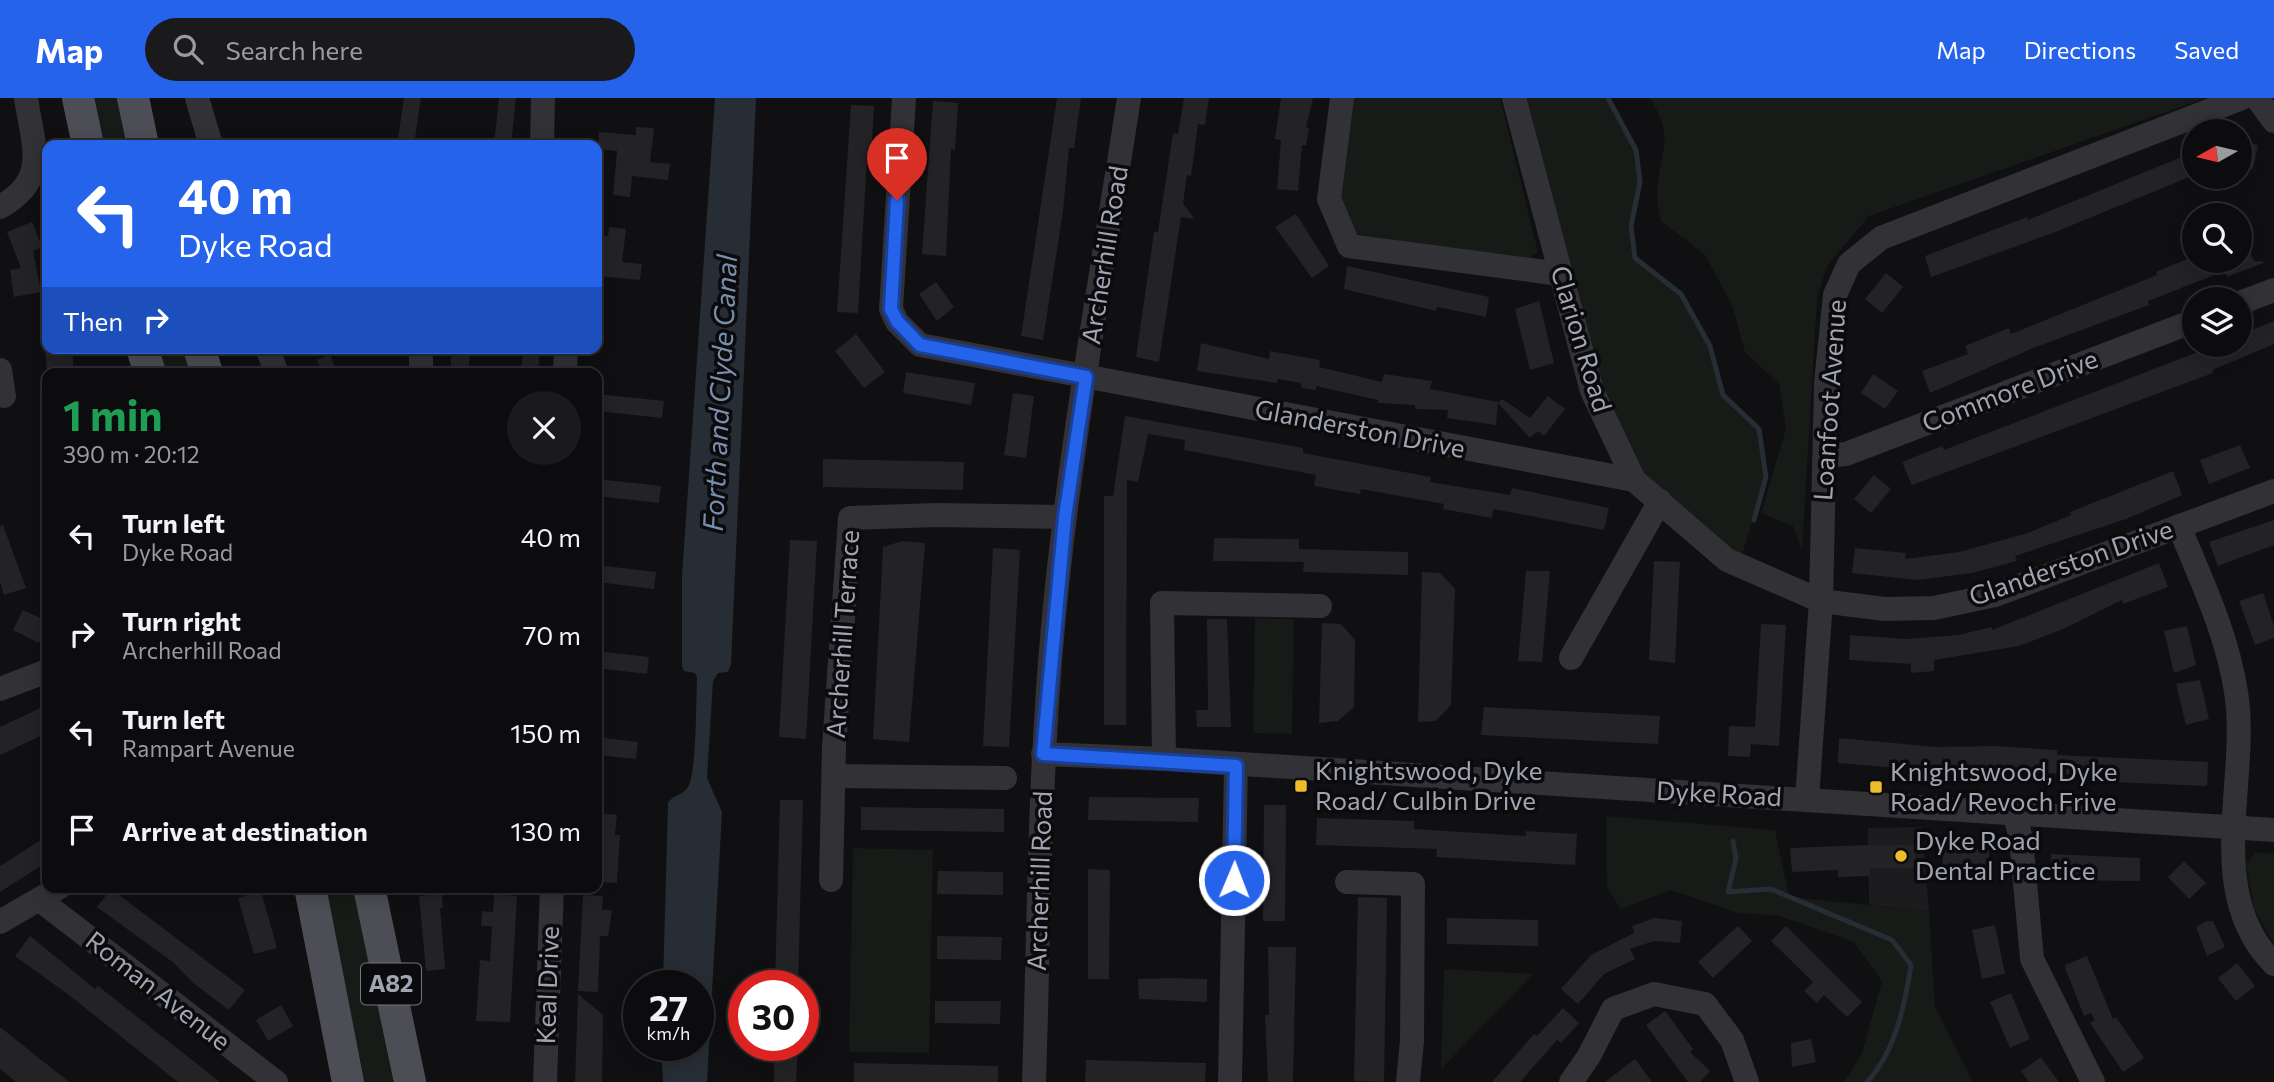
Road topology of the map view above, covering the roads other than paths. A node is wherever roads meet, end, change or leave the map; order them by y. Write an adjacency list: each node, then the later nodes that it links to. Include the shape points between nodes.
1 (26, 98): 17 (street, via 35,162 24,191)
2 (78, 98): 13 (main road)
3 (133, 98): 14 (main road)
4 (197, 98): 15 (street)
5 (543, 98): 16 (street)
6 (904, 98): 23 (street, Glanderston Drive, via 891,309 897,321 920,345)
7 (1129, 98): 23 (street, Archerhill Road)
8 (1342, 98): 18 (street, via 1329,199 1349,246)
9 (1514, 98): 18 (street, Clarion Road)
10 (2242, 98): 25 (street, Loanfoot Avenue, via 1881,238 1867,248 1849,264 1835,295 1826,383)
11 (2256, 98): 12 (street)
12 (2274, 121)
13 (87, 140)
14 (142, 140)
15 (210, 140)
16 (541, 140)
17 (0, 207)
18 (1560, 274): 26 (street, Clarion Road, via 1592,391)
19 (2274, 290): 20 (street)
20 (2252, 298)
21 (2182, 326): 25 (street, Commore Drive, via 1846,454)
22 (0, 370): 24 (street)
23 (1086, 377): 26 (street, Glanderston Drive); 29 (street, Archerhill Road)
24 (4, 396)
25 (1825, 456): 31 (street, Loanfoot Avenue)
26 (1634, 480): 28 (street, Clarion Road)
27 (2274, 491): 30 (street, Glanderston Drive)
28 (1660, 501): 31 (street, Clarion Road, via 1727,560); 33 (street)
29 (1065, 517): 36 (street, Archerhill Road); 39 (street, Archerhill Terrace, via 850,518)
30 (2179, 526): 31 (street, Glanderston Drive, via 1995,595 1934,608 1885,609); 43 (street, via 2229,649 2240,752)
31 (1821, 601): 41 (street, Loanfoot Avenue)
32 (1320, 606): 37 (street, via 1161,603)
33 (1571, 658)
34 (42, 673): 35 (street)
35 (1, 687)
36 (1043, 754): 37 (street, Dyke Road); 57 (street, Archerhill Road)
37 (1164, 759): 38 (street, Dyke Road)
38 (1236, 766): 41 (street, Dyke Road); 58 (street)
39 (834, 776): 40 (street); 45 (street, Archerhill Terrace)
40 (1005, 778)
41 (1807, 799): 42 (street, Dyke Road)
42 (2015, 814): 43 (street, Dyke Road); 62 (street, via 2032,959)
43 (2234, 828): 44 (street, Dyke Road); 52 (street, via 2240,905)
44 (2274, 830)
45 (831, 880)
46 (1347, 882): 59 (street, via 1413,884)
47 (50, 893): 51 (street); 53 (street, Roman Avenue)
48 (311, 893): 54 (main road, A82)
49 (370, 893): 55 (main road, A82)
50 (552, 893): 56 (street, Keal Drive)
51 (0, 922)
52 (2274, 964)
53 (276, 1082)
54 (348, 1082)
55 (410, 1082)
56 (545, 1082)
57 (1034, 1082)
58 (1230, 1082)
59 (1408, 1082)
60 (1571, 1082): 61 (street, via 1613,1009 1654,994 1705,1004 1732,1040)
61 (1747, 1082)
62 (2093, 1082)

